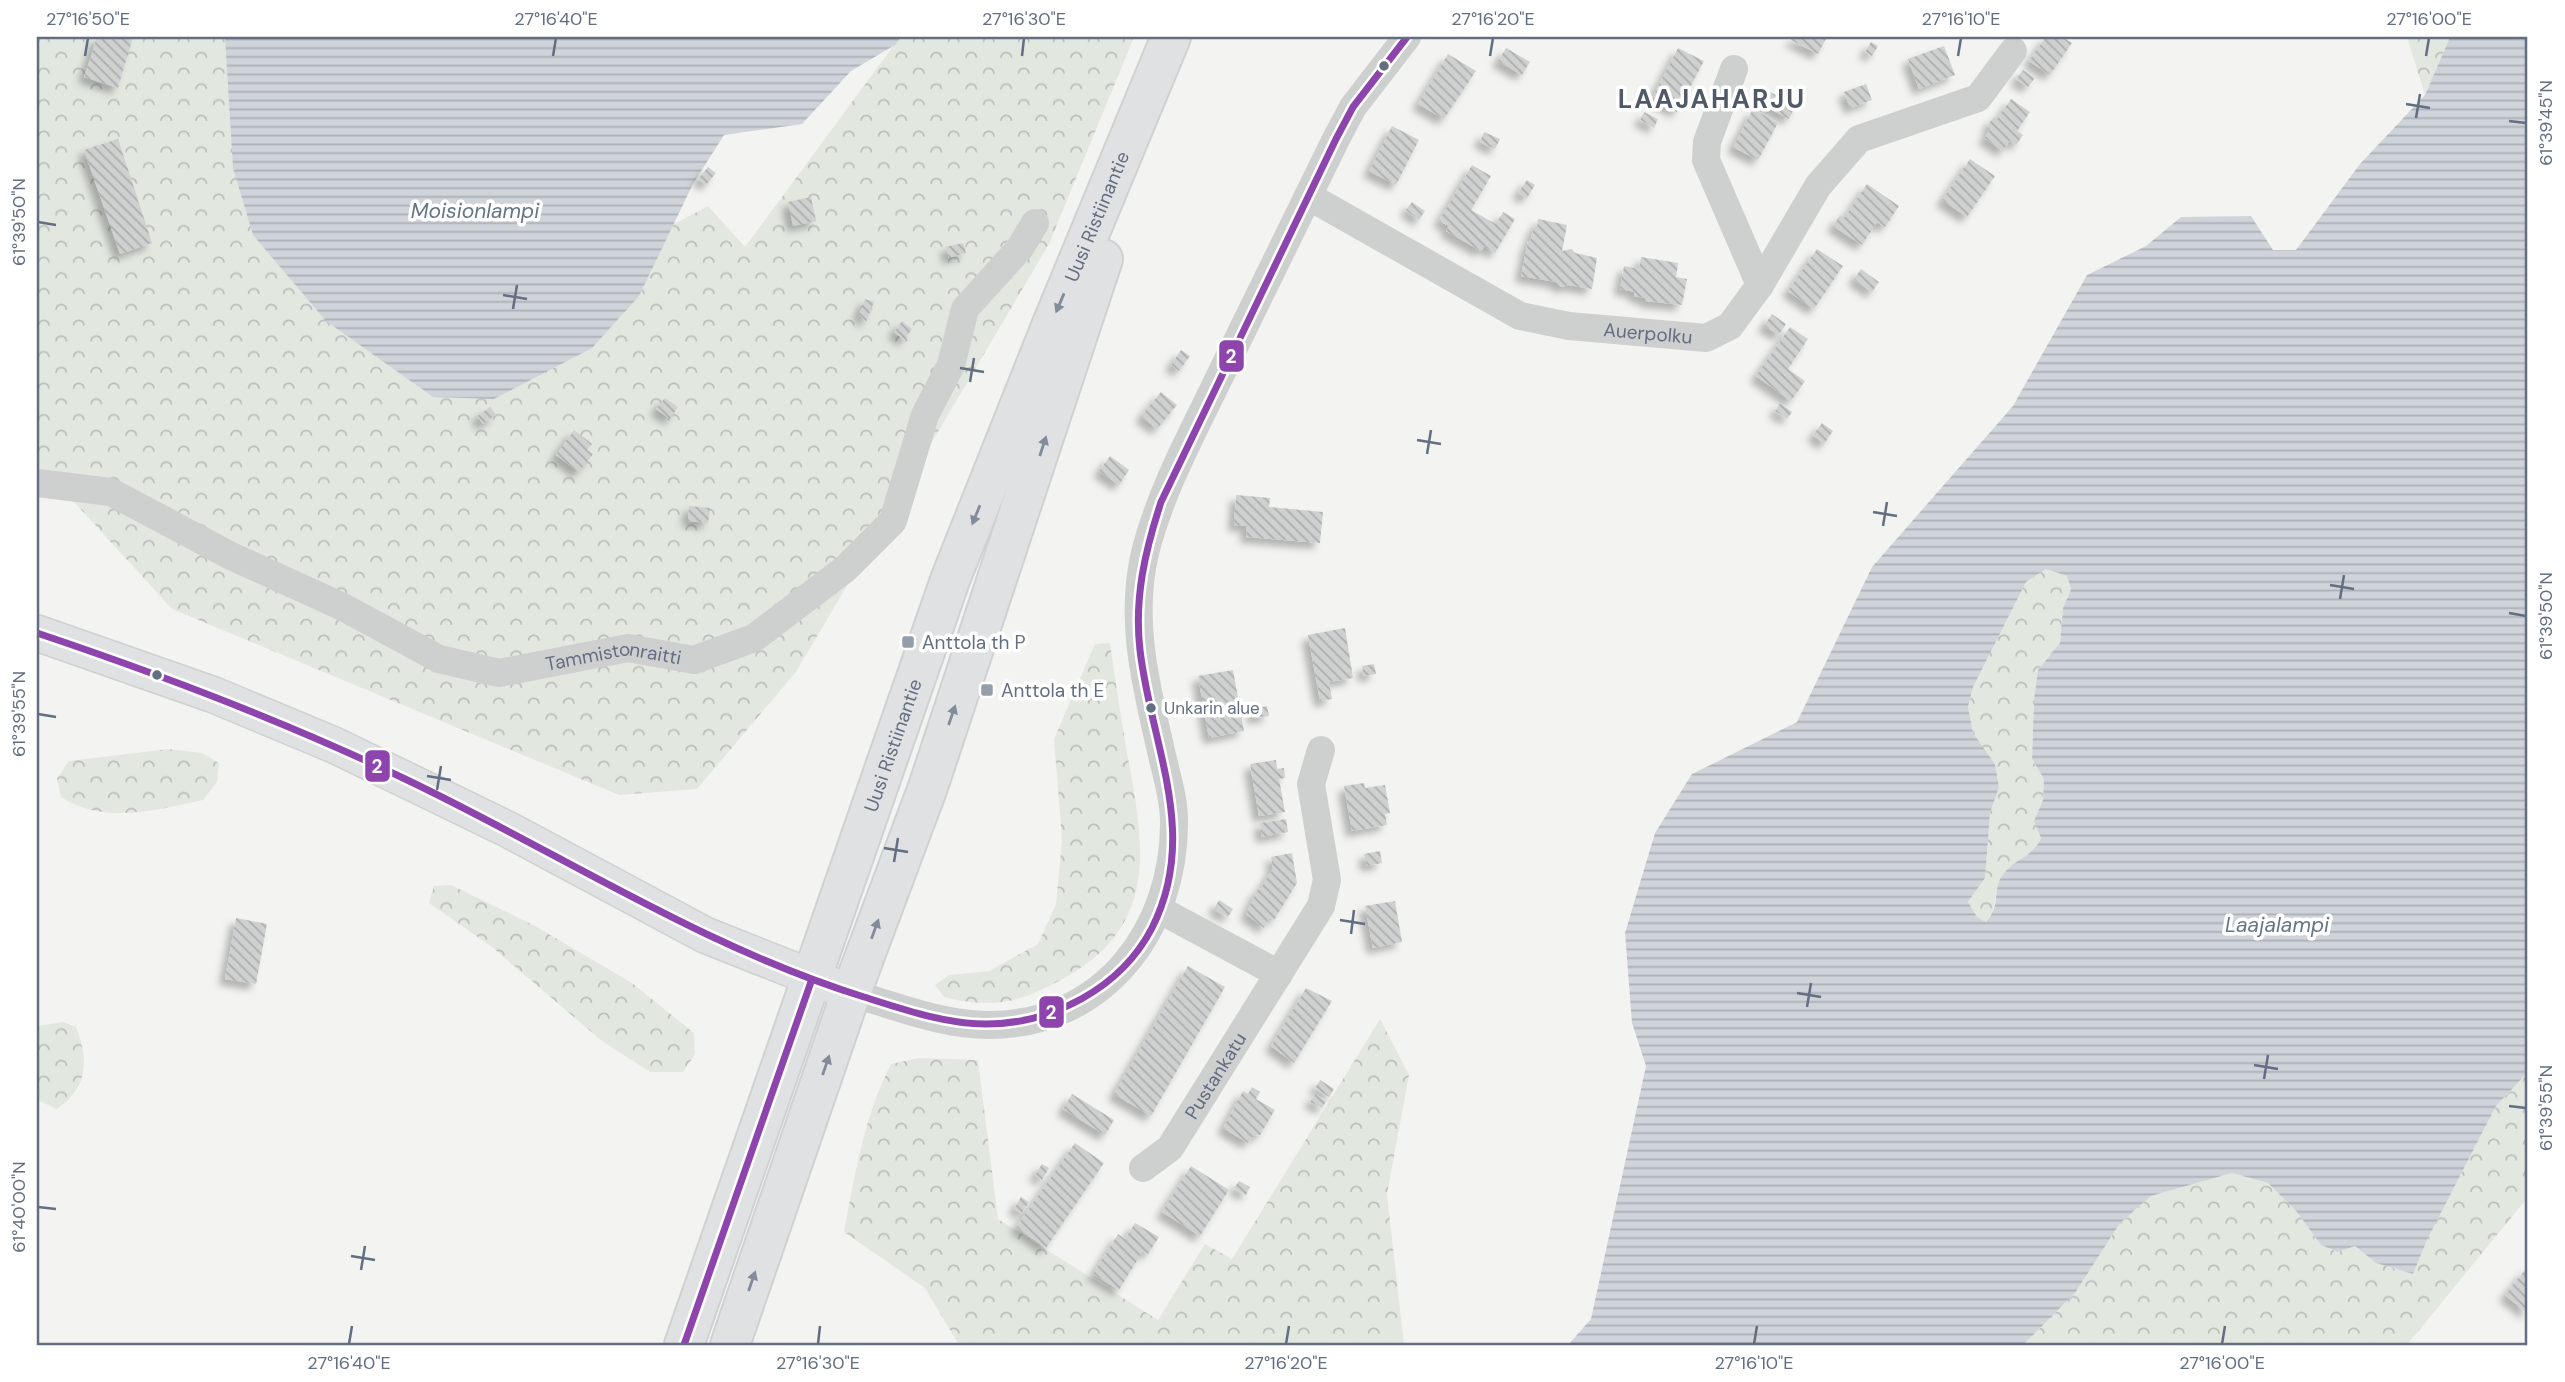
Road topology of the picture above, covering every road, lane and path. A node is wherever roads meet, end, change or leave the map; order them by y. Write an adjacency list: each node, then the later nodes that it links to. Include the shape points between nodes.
1 (1172, 37): 13 (highway, Uusi Ristiinantie, one-way to 13, via 950,580); 14 (highway, Uusi Ristiinantie, one-way to 1, via 928,788 1017,524)
2 (1407, 37): 5 (street, via 1353,107)
3 (2013, 51): 7 (street, Auerpolku, via 1978,98 1859,138 1818,186)
4 (1734, 69): 7 (street, via 1707,142 1706,160)
5 (1308, 196): 7 (street, Auerpolku, via 1520,316 1569,326 1706,338 1730,326); 11 (street, via 1178,463 1146,551 1139,588 1139,637 1174,822 1169,876)
6 (1035, 223): 8 (street, Tammistonraitti, via 1020,248 965,309 951,365 925,415 893,521 845,569 754,638 694,660 628,648 499,673 439,659 111,492)
7 (1760, 285)
8 (37, 483)
9 (37, 633): 13 (main road, via 214,695 334,745 509,830 705,936)
10 (1321, 750): 12 (street, Pustankatu, via 1311,784 1327,880 1321,906)
11 (1160, 910): 12 (street); 14 (street, via 1119,973 1073,1004 1046,1015 989,1025 959,1022)
12 (1279, 974): 15 (street, Pustankatu, via 1170,1148)
13 (812, 979): 14 (main road); 16 (highway, Uusi Ristiinantie)
14 (851, 993): 17 (highway, Uusi Ristiinantie, one-way to 14)
15 (1143, 1168)
16 (684, 1345)
17 (730, 1345)

